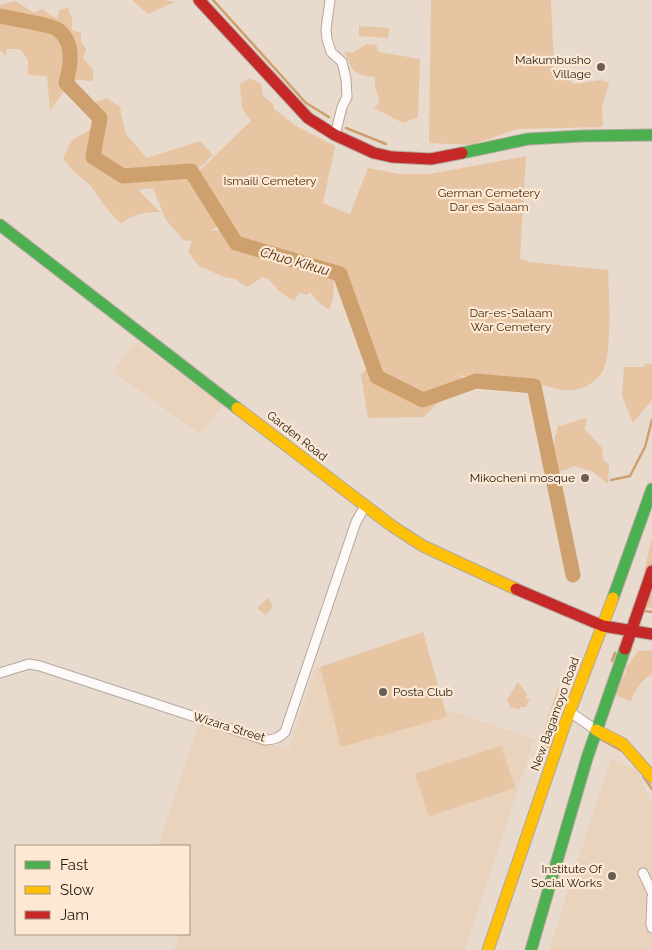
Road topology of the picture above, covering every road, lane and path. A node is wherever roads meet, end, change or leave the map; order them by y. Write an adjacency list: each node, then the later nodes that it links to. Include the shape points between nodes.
1 (199, 0): 3 (main road, via 308,118)
2 (330, 0): 3 (street, via 327,39 331,52 342,62 347,97)
3 (335, 135): 4 (main road, via 374,153 431,160 528,139)
4 (652, 135)
5 (0, 225): 7 (main road, Garden Road)
6 (652, 489): 9 (main road, New Bagamoyo Road)
7 (365, 506): 9 (main road, Garden Road, via 424,546); 12 (street, Wizara Street, via 356,522 285,732 280,737 265,740 34,665)
8 (652, 571): 10 (main road)
9 (603, 626): 10 (main road, Garden Road); 13 (main road, New Bagamoyo Road)
10 (630, 631): 11 (main road, Garden Road); 14 (main road)
11 (652, 634)
12 (0, 673)
13 (570, 712): 14 (street); 20 (main road, New Bagamoyo Road)
14 (596, 730): 15 (main road, via 623,744); 21 (main road)
15 (652, 777)
16 (643, 873): 17 (street)
17 (652, 892)
18 (652, 897): 19 (street)
19 (652, 928)
20 (488, 950)
21 (531, 950)

